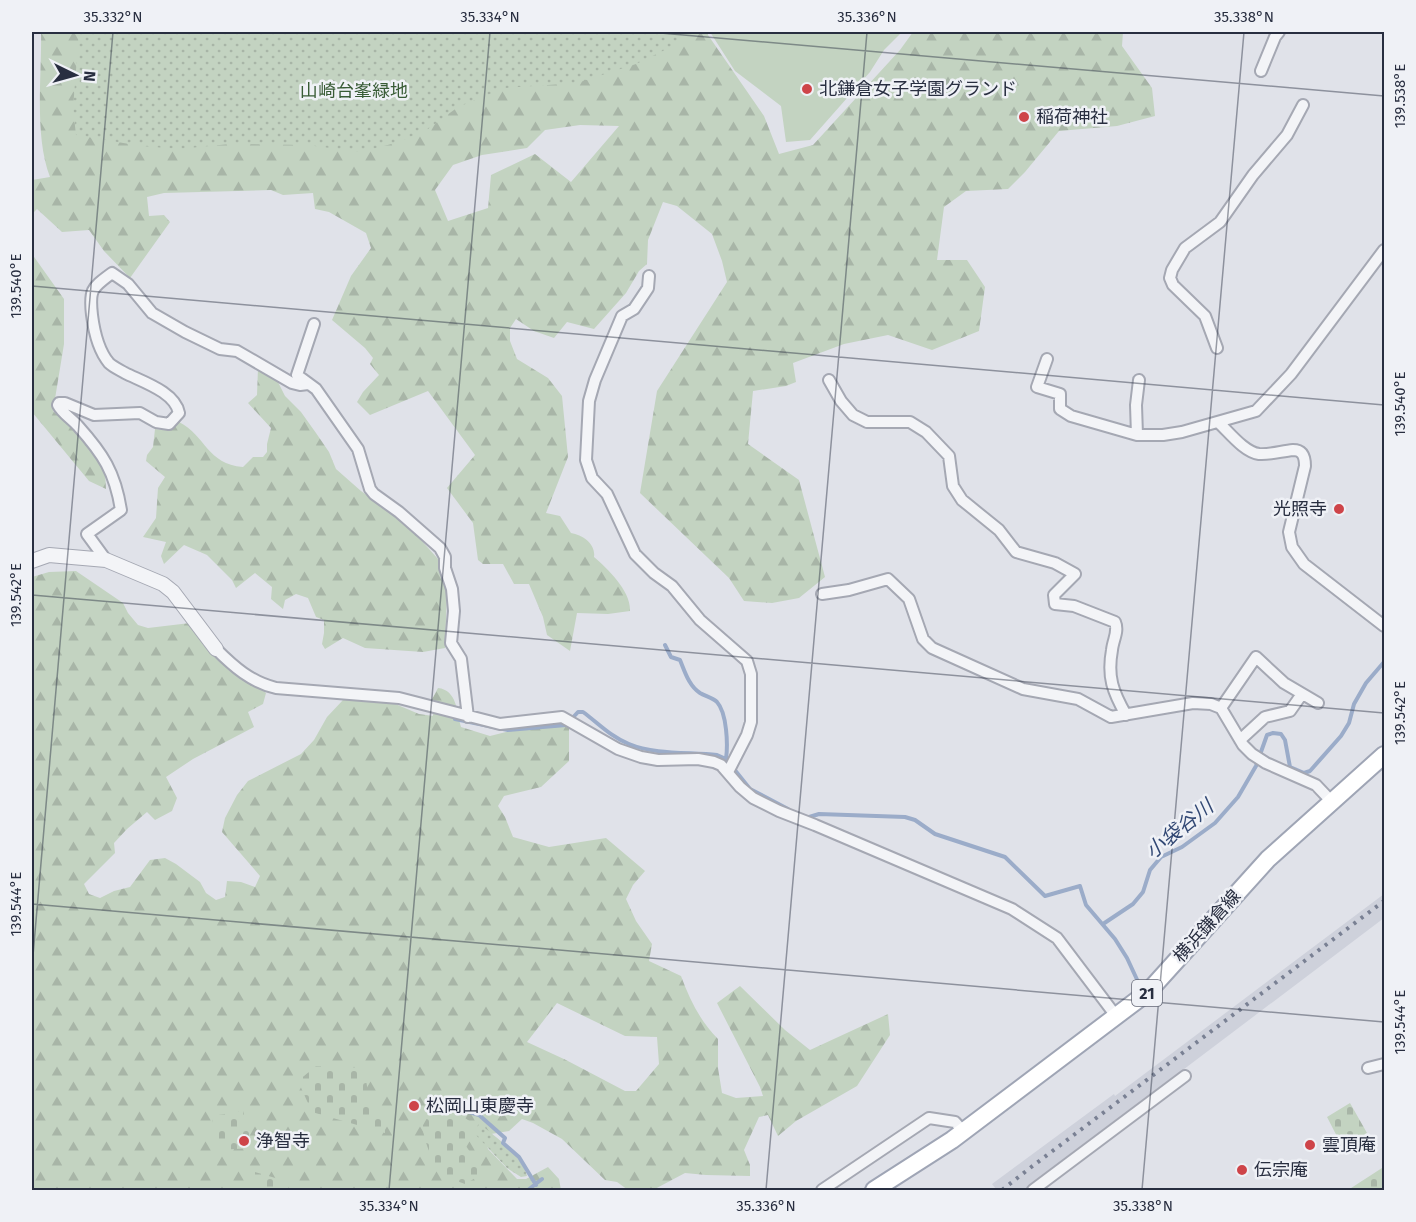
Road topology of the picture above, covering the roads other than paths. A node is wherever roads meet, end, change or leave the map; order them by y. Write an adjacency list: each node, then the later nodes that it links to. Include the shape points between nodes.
1 (1279, 32): 2 (street)
2 (1261, 71)
3 (1303, 105): 7 (street, via 1287,135 1220,222 1185,248 1172,270 1173,285 1205,316)
4 (1384, 250): 12 (street, via 1269,398 1256,411)
5 (649, 276): 26 (street, via 648,288 634,309 622,316 595,380 589,401 586,460 635,554 747,661 751,674 751,722)
6 (314, 324): 11 (street, via 297,375)
7 (1217, 348)
8 (1047, 359): 13 (street, via 1037,387 1060,394 1060,409 1071,416)
9 (829, 380): 22 (street, via 853,415 867,422 910,422 926,432 949,456 953,486 962,500 999,530 1016,552 1055,563 1075,574 1054,595 1055,604 1074,606 1115,622 1110,675)
10 (1138, 381): 13 (street)
11 (308, 384): 14 (street, via 292,383 237,351 220,349 185,332 152,313 128,284 112,273 96,284 90,299 94,328 110,364 169,396 179,413 163,425 140,413 94,415 59,403 60,410 99,449 117,487 121,510 87,534); 23 (street, via 316,389 358,449 370,489 440,548 445,557 453,600 451,643 462,659)
12 (1218, 422): 13 (street, via 1163,435); 17 (street, via 1255,453 1302,453 1305,466 1289,532 1292,547 1304,564)
13 (1137, 435)
14 (105, 560): 15 (street, via 50,555); 18 (street, via 173,592)
15 (32, 561)
16 (822, 594): 22 (street, via 888,579 909,599 923,639 932,648 1023,689 1078,699 1111,717)
17 (1384, 626)
18 (216, 649): 23 (street, via 260,684 399,698)
19 (1302, 694): 20 (street); 21 (street, via 1256,657); 24 (street, via 1290,711 1265,717)
20 (1318, 703)
21 (1221, 708): 22 (street, via 1193,703); 24 (street)
22 (1126, 715)
23 (468, 717): 26 (street, via 500,724 562,717 632,754 651,759 704,759 722,765)
24 (1240, 740): 27 (street, via 1266,763 1316,785)
25 (1384, 755): 27 (main road, 横浜鎌倉線 / 21)
26 (728, 772): 28 (street, via 740,788 779,812 1012,909 1057,938)
27 (1333, 803): 28 (main road, 横浜鎌倉線 / 21, via 1268,859 1148,992)
28 (1116, 1016): 32 (main road, 横浜鎌倉線 / 21)
29 (1384, 1064): 30 (street)
30 (1368, 1068)
31 (1185, 1076): 35 (street)
32 (963, 1131): 33 (street, via 955,1122 929,1118); 34 (main road, 横浜鎌倉線 / 21)
33 (822, 1191)
34 (874, 1191)
35 (1033, 1191)

